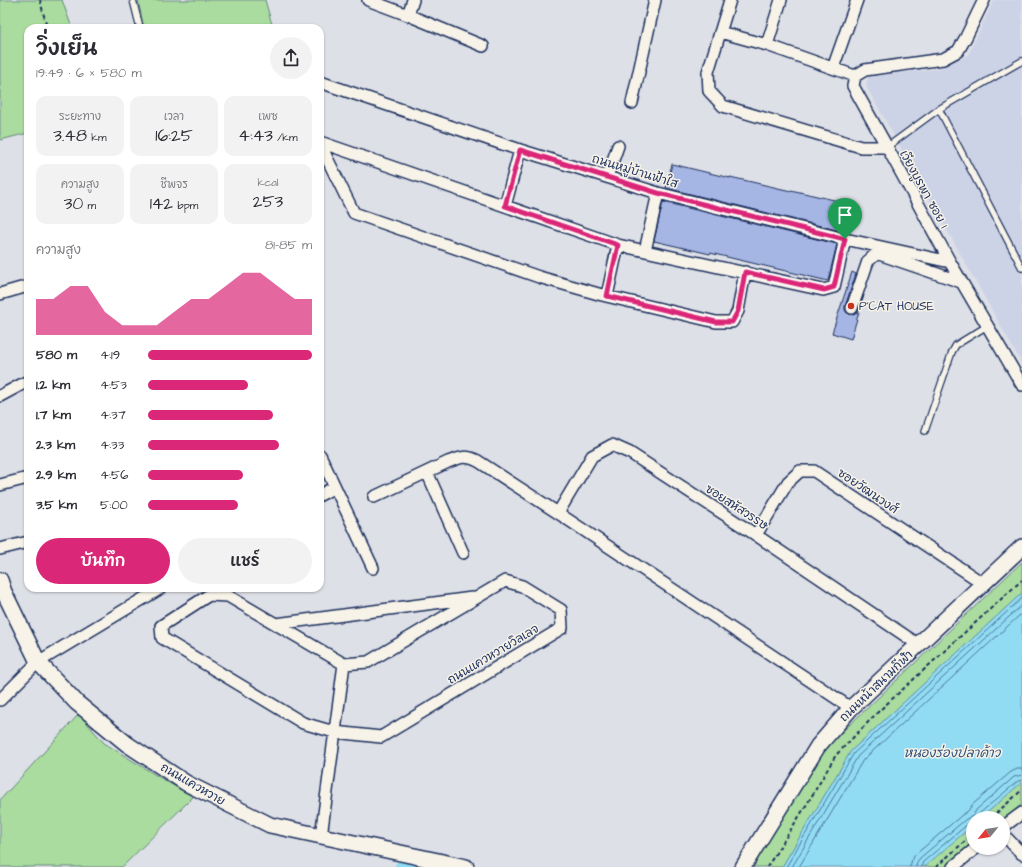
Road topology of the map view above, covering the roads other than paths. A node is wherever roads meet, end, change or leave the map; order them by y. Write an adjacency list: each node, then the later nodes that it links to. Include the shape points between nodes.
1 (133, 0): 10 (lane)
2 (368, 0): 9 (street)
3 (413, 0): 9 (street)
4 (655, 0): 18 (street)
5 (730, 0): 11 (street, เวียงบูรพา ซอย 1)
6 (781, 0): 12 (street)
7 (857, 0): 15 (street)
8 (984, 0): 16 (street, via 958,50 942,60 865,70)
9 (408, 15): 13 (street)
10 (139, 24)
11 (720, 32): 12 (street); 22 (street, เวียงบูรพา ซอย 1, via 708,72 709,91 723,106 861,147)
12 (767, 45): 15 (street)
13 (483, 46)
14 (1022, 61): 19 (lane)
15 (833, 68): 16 (street)
16 (855, 76): 22 (street, via 853,86)
17 (324, 83): 23 (street, ถนนหมู่บ้านฟ้าใส)
18 (632, 102)
19 (939, 109): 22 (lane); 32 (lane)
20 (324, 144): 27 (street)
21 (618, 146): 25 (street)
22 (887, 147): 31 (street, เวียงบูรพา ซอย 1)
23 (520, 150): 25 (street, ถนนหมู่บ้านฟ้าใส); 27 (street)
24 (324, 151): 37 (street, via 354,213 539,277)
25 (607, 177): 26 (street, ถนนหมู่บ้านฟ้าใส)
26 (658, 193): 28 (street, ถนนหมู่บ้านฟ้าใส); 30 (street)
27 (505, 206): 29 (street)
28 (845, 239): 31 (street, ถนนหมู่บ้านฟ้าใส); 33 (street, via 834,287 824,290)
29 (618, 245): 30 (street); 37 (street)
30 (645, 250): 33 (street)
31 (950, 262): 34 (street, เวียงบูรพา ซอย 1)
32 (1022, 268)
33 (745, 272): 37 (street, via 738,311 732,322 716,322)
34 (961, 282): 38 (street, via 875,254 868,261); 39 (street, เวียงบูรพา ซอย 1)
35 (24, 287): 36 (street)
36 (0, 294)
37 (607, 296)
38 (852, 308)
39 (987, 326): 41 (street, เวียงบูรพา ซอย 1); 43 (lane, via 956,345)
40 (24, 383): 42 (street)
41 (1022, 385)
42 (0, 396)
43 (925, 431)
44 (324, 464): 48 (street)
45 (427, 472): 50 (street); 51 (street, via 459,458 469,457); 56 (street)
46 (24, 479): 47 (street)
47 (0, 485)
48 (335, 487): 49 (street); 57 (street)
49 (324, 492)
50 (374, 497)
51 (558, 513): 52 (street, ซอยสหัสวรรษ, via 592,456 612,445 630,453); 67 (street)
52 (756, 535): 59 (street, ซอยวัฒนวงศ์, via 788,482 800,471 814,471); 63 (street, ซอยสหัสวรรษ)
53 (24, 543): 55 (street)
54 (1022, 547): 59 (street, ถนนหน้าสนามกีฬา)
55 (0, 549)
56 (463, 553)
57 (374, 568)
58 (0, 580): 64 (street, ถนนแควหวาย)
59 (984, 584): 63 (street, ถนนหน้าสนามกีฬา)
60 (152, 592): 64 (street)
61 (477, 598): 62 (street, ถนนแควหวายวิลเลจ); 65 (street, ถนนแควหวายวิลเลจ, via 368,662); 68 (street, ถนนแควหวายวิลเลจ, via 505,581 522,586 561,610 562,628 381,737)
62 (276, 624): 65 (street, ถนนแควหวายวิลเลจ); 68 (street, ถนนแควหวายวิลเลจ, via 228,596 209,595 161,626 162,638 303,723)
63 (919, 645): 67 (street, ถนนหน้าสนามกีฬา)
64 (38, 662): 66 (street); 71 (street, ถนนแควหวาย, via 77,703 127,744 186,783 270,825)
65 (344, 664): 68 (street)
66 (0, 700)
67 (851, 708): 76 (street, ถนนหน้าสนามกีฬา, via 818,746)
68 (334, 732): 71 (street)
69 (1022, 813): 70 (street)
70 (1010, 822)
71 (321, 836): 75 (street, ถนนแควหวาย)
72 (1010, 841): 73 (street)
73 (1022, 854)
74 (968, 855): 77 (street)
75 (466, 867)
76 (744, 867)
77 (953, 867)

